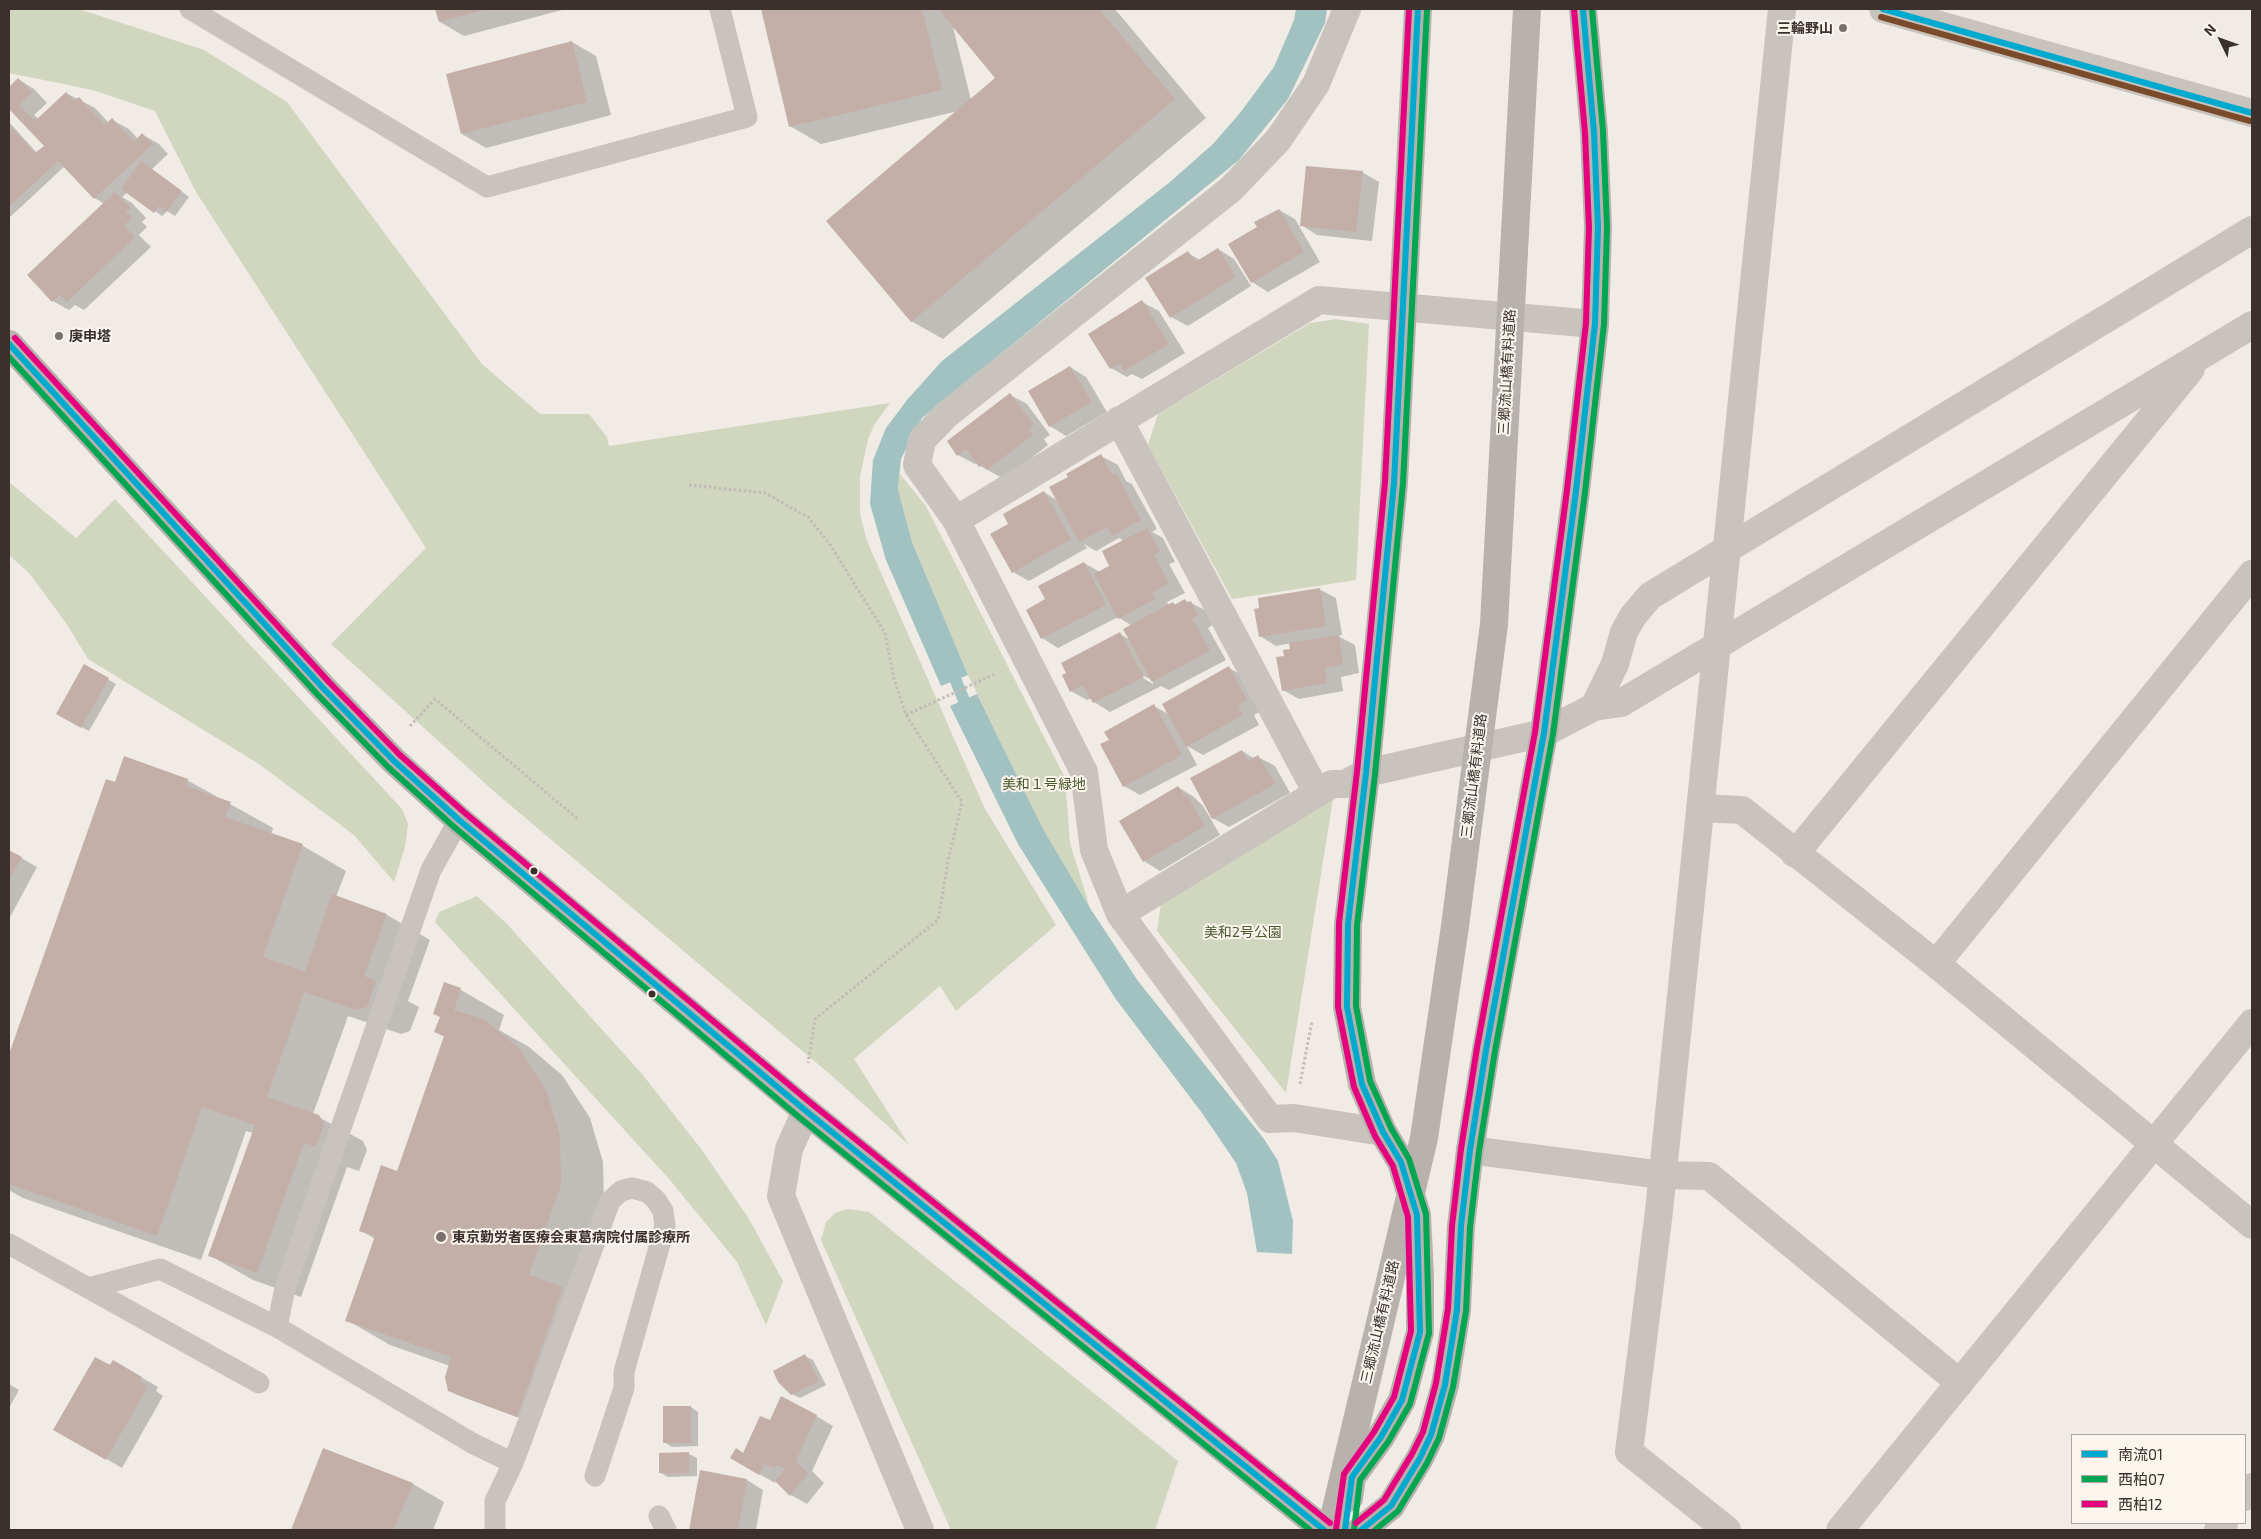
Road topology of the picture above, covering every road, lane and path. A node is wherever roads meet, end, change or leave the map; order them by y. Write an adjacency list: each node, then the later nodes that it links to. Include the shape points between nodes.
1 (190, 9): 2 (lane, via 487,187 747,117)
2 (720, 9)
3 (1347, 9): 18 (street, via 1316,84 1278,140 1232,189 946,415 922,440 917,465)
4 (1418, 9): 11 (main road)
5 (1527, 9): 55 (main road, 三郷流山橋有料道路, bridge, via 1494,624 1424,1138)
6 (1583, 9): 12 (main road, via 1594,132 1598,227)
7 (1782, 9): 19 (street)
8 (1883, 9): 9 (street)
9 (2252, 113)
10 (2252, 230): 19 (street)
11 (1402, 308): 12 (street); 16 (street, via 1320,300); 27 (main road, via 1394,483)
12 (1594, 324): 26 (main road)
13 (2252, 325): 15 (street)
14 (9, 344): 30 (main road, via 322,688)
15 (2203, 355): 21 (street); 32 (street)
16 (1119, 420): 18 (street); 28 (street)
17 (689, 485): 24 (path, via 765,493 808,517 829,543 885,633 894,679)
18 (956, 520): 22 (street)
19 (1728, 546): 21 (street); 23 (street, via 1650,596 1633,616)
20 (2252, 574): 34 (street)
21 (1717, 646): 23 (street, via 1621,703); 29 (street)
22 (1027, 659): 24 (path); 33 (street, via 1084,772 1094,850)
23 (1594, 707): 26 (street)
24 (906, 715): 37 (path, via 962,802 938,920 815,1019)
25 (410, 726): 31 (path, via 435,699)
26 (1544, 733): 27 (street); 42 (main road)
27 (1366, 773): 28 (street); 40 (main road, via 1348,924 1347,1007 1362,1084)
28 (1316, 793): 33 (street)
29 (1700, 808): 32 (street, via 1742,810); 43 (street)
30 (459, 820): 38 (main road); 47 (lane, via 431,870 285,1288)
31 (579, 820)
32 (1795, 854): 34 (street)
33 (1120, 914): 39 (street, via 1270,1119)
34 (1936, 964): 41 (street)
35 (1312, 1020): 39 (path)
36 (2252, 1023): 41 (street)
37 (808, 1063)
38 (806, 1111): 53 (street, via 789,1149 781,1196); 54 (main road)
39 (1294, 1118): 40 (street)
40 (1383, 1132): 56 (main road, via 1401,1162 1417,1215 1420,1332 1402,1400 1381,1437 1352,1477)
41 (2154, 1144): 44 (street); 49 (street)
42 (1470, 1150): 43 (street); 57 (main road, via 1461,1226 1457,1310 1445,1384 1434,1426 1420,1458 1391,1506)
43 (1662, 1176): 49 (street, via 1709,1176); 58 (street, via 1629,1452)
44 (2252, 1225)
45 (9, 1244): 46 (lane)
46 (89, 1288): 47 (lane, via 160,1269); 48 (lane)
47 (277, 1327): 50 (lane)
48 (259, 1382)
49 (1960, 1383): 59 (street)
50 (513, 1464): 51 (lane, via 610,1201 621,1191 632,1188 647,1192 656,1200 663,1211 665,1226 624,1372 624,1388); 52 (lane, via 495,1501)
51 (595, 1476)
52 (496, 1530)
53 (920, 1530)
54 (1324, 1530)
55 (1331, 1530)
56 (1345, 1530)
57 (1361, 1530)
58 (1727, 1530)
59 (1840, 1530)

